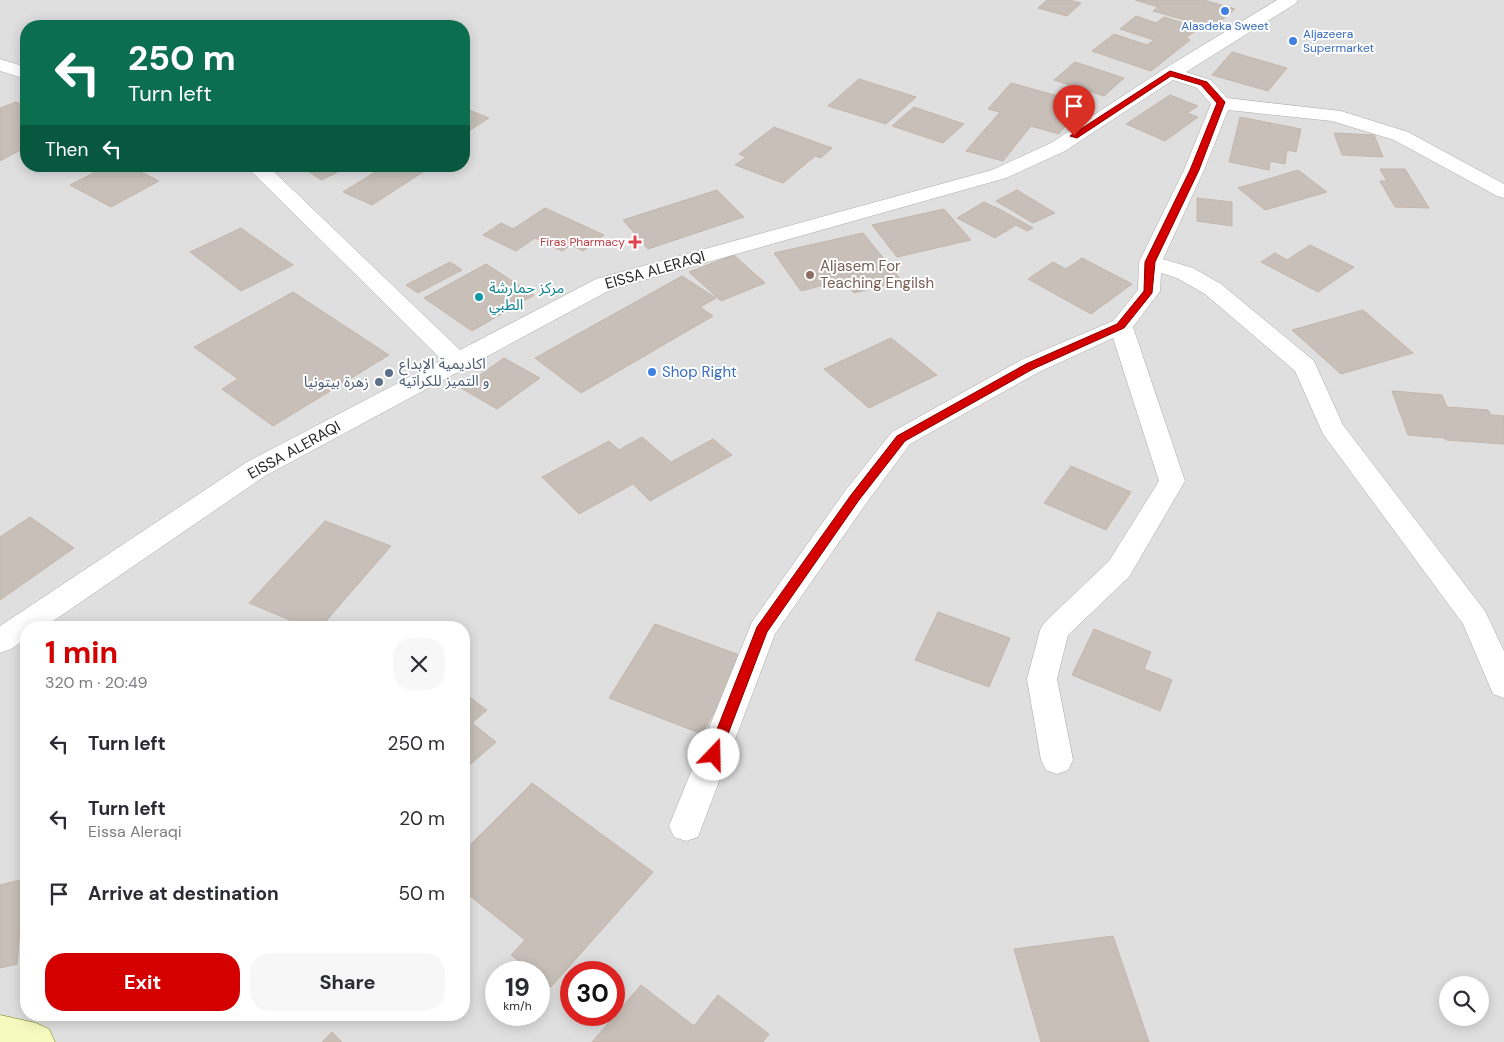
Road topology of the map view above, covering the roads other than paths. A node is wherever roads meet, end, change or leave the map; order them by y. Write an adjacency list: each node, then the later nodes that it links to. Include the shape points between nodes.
1 (1289, 0): 4 (street, EISSA ALERAQI)
2 (0, 65): 3 (street)
3 (20, 72)
4 (1170, 73): 5 (street, via 1204,84); 10 (street, EISSA ALERAQI, via 1058,147 999,174 604,284)
5 (1222, 102): 7 (street, via 1334,116 1401,136); 8 (street)
6 (262, 172): 10 (street)
7 (1504, 192)
8 (1150, 262): 9 (street, via 1148,291); 14 (street, via 1185,273 1212,289 1305,367 1332,428 1475,619)
9 (1121, 326): 15 (street, via 1172,481 1119,569 1055,630 1042,679); 16 (street, via 1030,366 901,438 762,630)
10 (457, 361): 11 (street, EISSA ALERAQI, via 256,469)
11 (30, 621)
12 (20, 628): 13 (street, EISSA ALERAQI)
13 (0, 641)
14 (1504, 685)
15 (1058, 760)
16 (686, 826)
17 (0, 1034): 18 (street)
18 (36, 1042)

